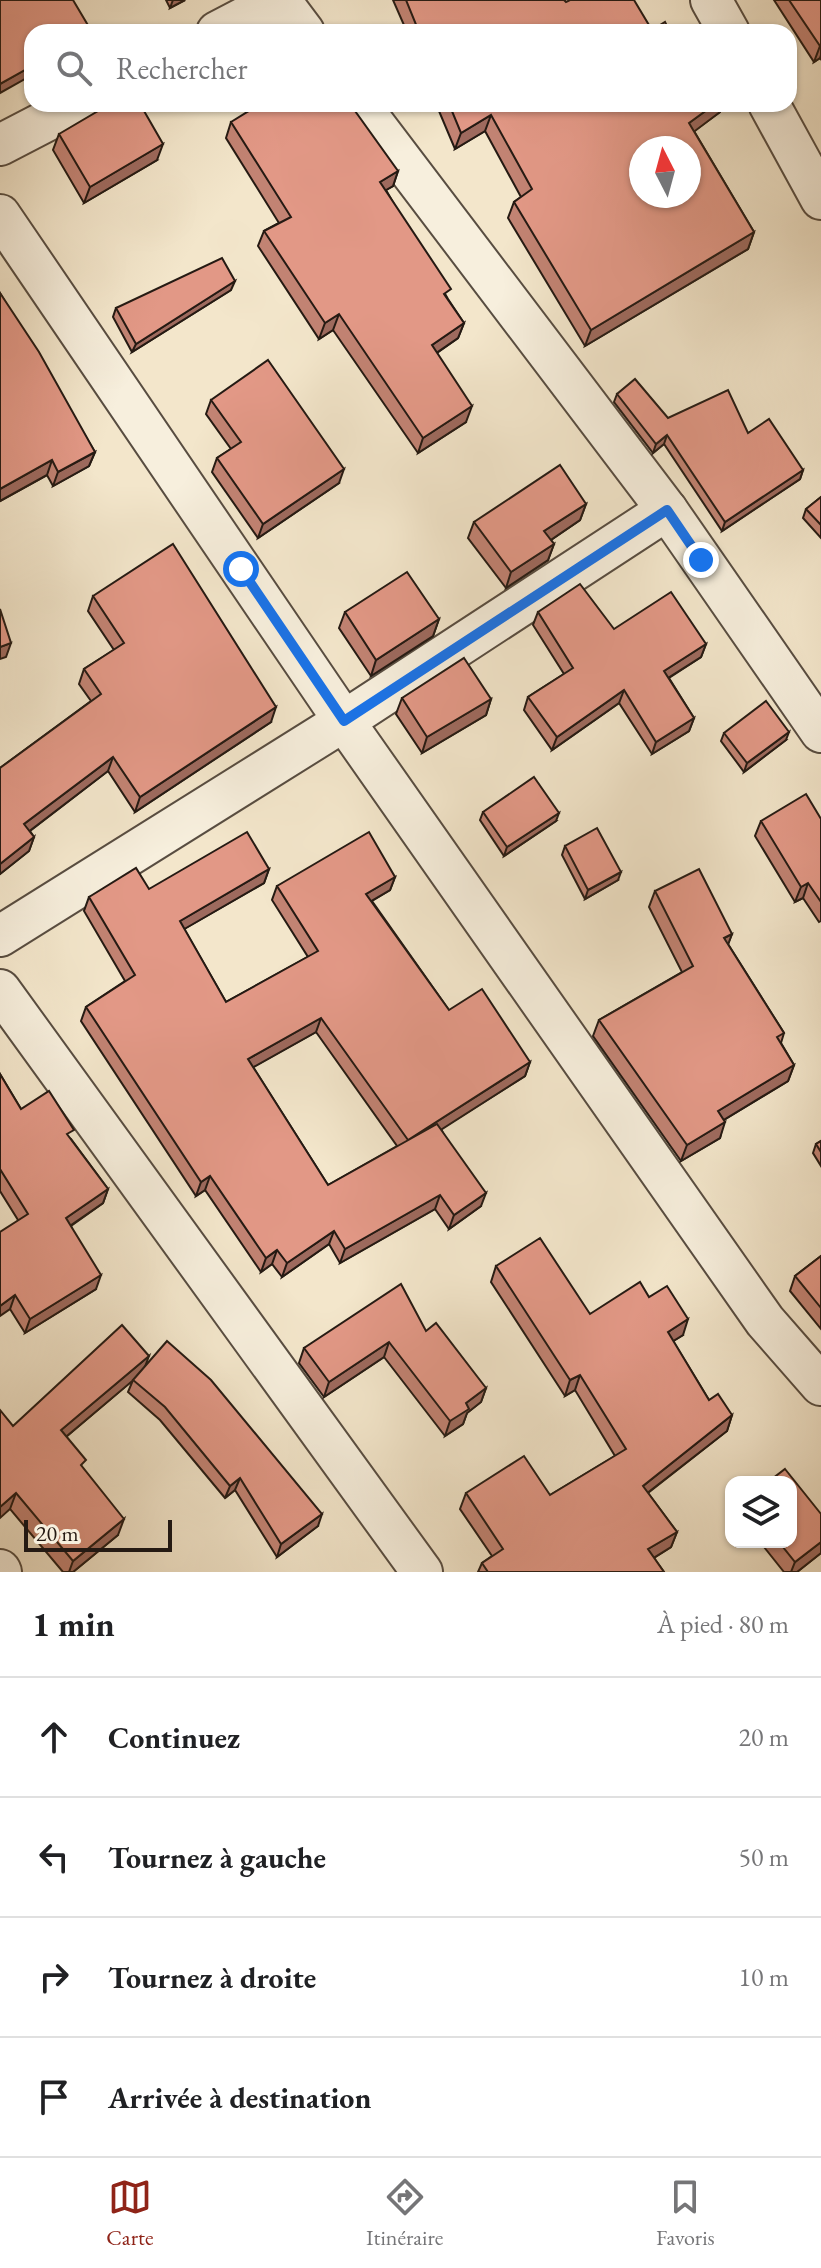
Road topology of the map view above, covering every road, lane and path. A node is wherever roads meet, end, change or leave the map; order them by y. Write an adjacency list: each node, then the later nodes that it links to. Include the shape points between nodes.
1 (279, 0): 3 (street); 4 (street)
2 (711, 0): 5 (street)
3 (232, 24)
4 (298, 24)
5 (724, 24)
6 (64, 112): 9 (street)
7 (365, 112): 12 (street)
8 (773, 112): 10 (street)
9 (0, 145)
10 (821, 199)
11 (0, 215): 13 (street)
12 (667, 510): 13 (street); 14 (street)
13 (344, 721): 15 (street); 17 (street, via 765,1321)
14 (821, 732)
15 (0, 936)
16 (0, 990): 18 (street)
17 (821, 1385)
18 (422, 1572)

